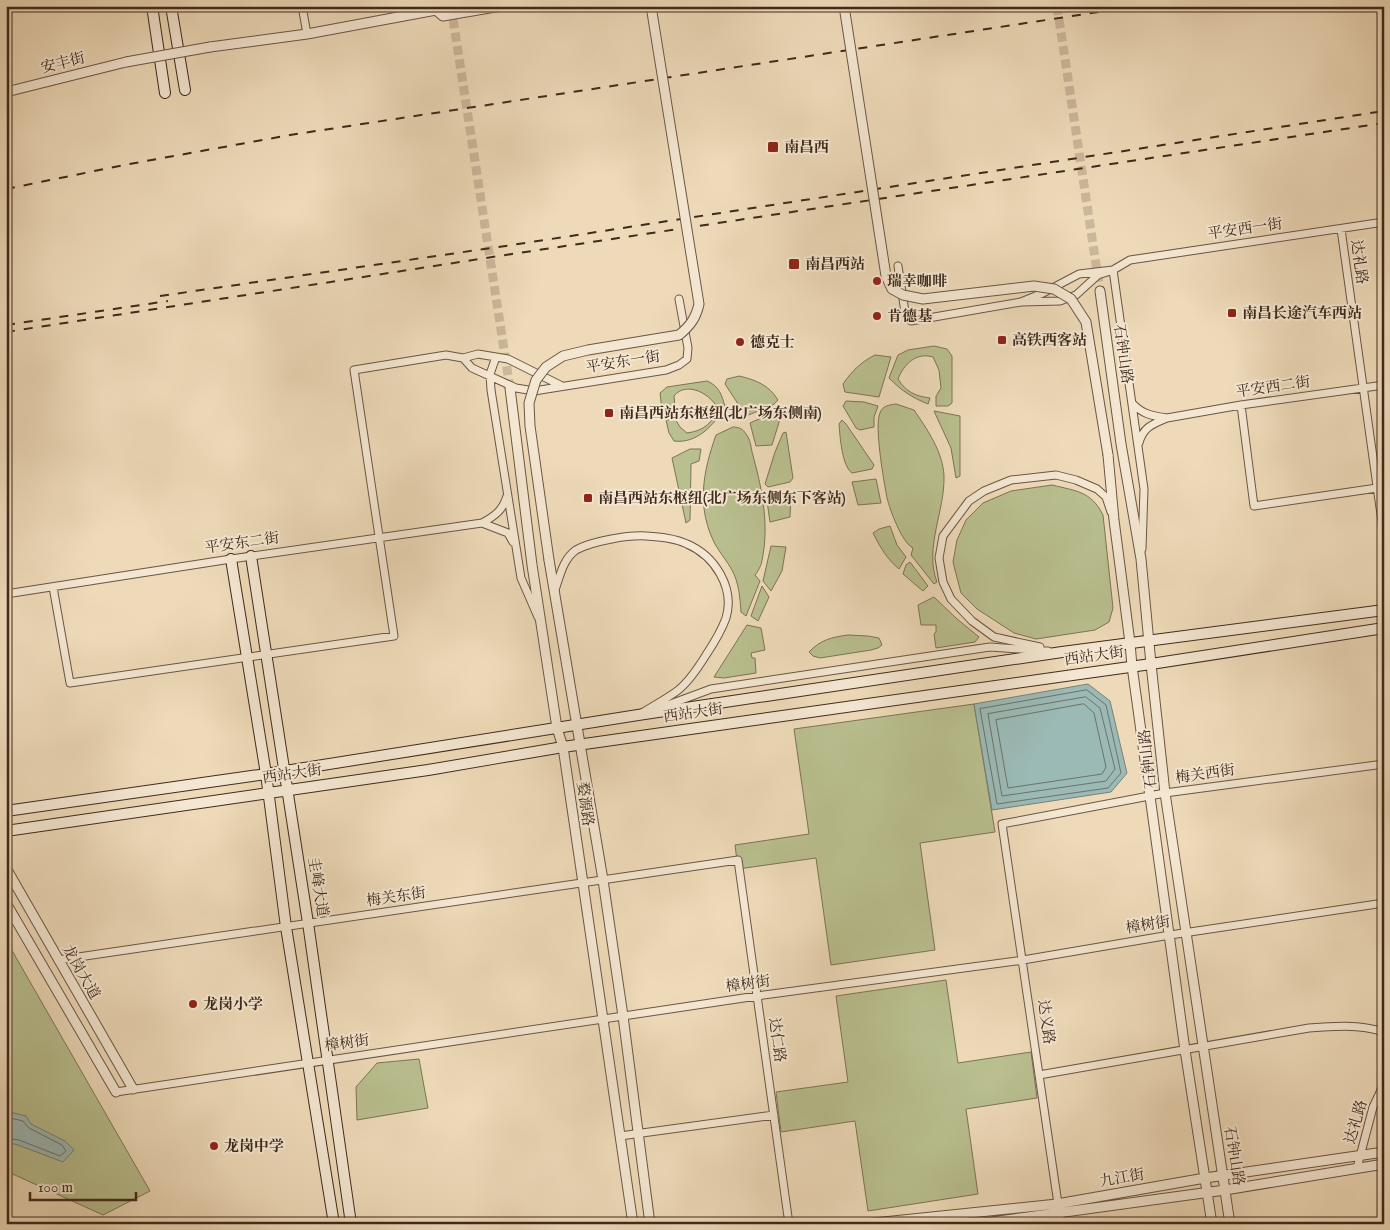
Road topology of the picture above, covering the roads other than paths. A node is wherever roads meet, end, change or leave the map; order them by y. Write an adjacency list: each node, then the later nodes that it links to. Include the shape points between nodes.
1 (152, 6): 11 (main road)
2 (171, 6): 9 (main road)
3 (302, 6): 8 (street)
4 (502, 6): 7 (street, via 443,16)
5 (651, 6): 41 (street, 婺源路, bridge, via 699,304 697,314 679,334 563,356 546,367 536,380 529,403 530,426)
6 (844, 6): 32 (street, 石钟山路, bridge, via 886,276 892,289 923,299 1034,286 1054,289 1071,299 1086,322 1108,455)
7 (436, 8): 8 (street)
8 (307, 34): 10 (street, 安丰街, bridge, via 126,62)
9 (185, 90)
10 (6, 92)
11 (165, 93)
12 (1384, 222): 13 (street, 平安西一街)
13 (1341, 229): 15 (street, 平安西一街, via 1130,260); 25 (street, 达礼路)
14 (898, 266): 18 (street, via 905,312 910,320)
15 (1113, 270): 18 (street, via 1079,274); 18 (street, 平安西一街, via 1098,274 1076,294 1060,302); 26 (street)
16 (1100, 291): 39 (street, 石钟山路)
17 (679, 299): 22 (street, 平安东一街, via 688,348 687,359 679,365 666,370)
18 (1021, 302)
19 (496, 357): 20 (street, via 478,354); 21 (street); 22 (street, via 508,359)
20 (463, 358): 21 (street, 平安东一街, via 472,368); 35 (street, via 446,355 354,370)
21 (490, 374): 22 (street, 平安东一街, via 516,388 534,391); 31 (street)
22 (560, 385)
23 (1384, 385): 25 (street, 平安西二街)
24 (510, 388): 44 (street, 婺源路)
25 (1363, 388): 27 (street, 平安西二街); 30 (street, 达礼路)
26 (1131, 403): 28 (street, via 1151,416); 29 (street)
27 (1241, 405): 28 (street, 平安西二街); 30 (street, via 1254,506)
28 (1167, 418): 29 (street, via 1150,425 1142,433)
29 (1138, 445): 39 (street, via 1144,489)
30 (1380, 488): 34 (street, 达礼路)
31 (508, 494): 33 (street, via 504,507); 36 (street)
32 (1114, 520): 47 (street, 石钟山路); 48 (street, via 1106,497 1098,489 1056,475 1011,480 984,491 969,501 943,536 939,558 942,582 951,599 972,621 994,637)
33 (482, 522): 35 (street, 平安东二街); 36 (street, via 508,532)
34 (1384, 536)
35 (379, 538): 37 (street, 平安东二街); 49 (street, via 394,636)
36 (516, 549): 44 (street, via 521,578)
37 (251, 556): 38 (street, 平安东二街); 49 (main road, 圭峰大道)
38 (231, 559): 40 (street, 平安东二街); 50 (main road)
39 (1141, 559): 46 (street, 石钟山路)
40 (53, 587): 42 (street, 平安东二街); 50 (street, via 70,683)
41 (555, 590): 53 (street, via 563,564 575,551 634,536 667,538 687,544 707,556 719,571 728,600 719,636 678,690); 54 (street, 婺源路)
42 (6, 594)
43 (1384, 610): 46 (main road, 西站大街)
44 (541, 624): 55 (street, 婺源路)
45 (1384, 628): 51 (main road, 西站大街)
46 (1148, 641): 47 (main road, 西站大街); 51 (street, 石钟山路)
47 (1130, 643): 48 (main road, 西站大街); 52 (street, 石钟山路)
48 (1062, 652): 53 (main road, 西站大街); 53 (street, via 990,647 711,689)
49 (266, 655): 50 (street); 59 (main road, 圭峰大道)
50 (247, 658): 60 (main road)
51 (1151, 664): 52 (main road, 西站大街); 63 (street, 石钟山路)
52 (1132, 666): 56 (main road, 西站大街); 64 (street, 石钟山路)
53 (638, 715): 54 (main road, 西站大街)
54 (576, 726): 55 (main road, 西站大街); 56 (street, 婺源路)
55 (557, 728): 57 (street, 婺源路); 59 (main road, 西站大街)
56 (579, 745): 57 (main road, 西站大街); 70 (street, 婺源路)
57 (563, 747): 61 (main road, 西站大街); 71 (street, 婺源路)
58 (1384, 764): 63 (street, 梅关西街)
59 (284, 772): 60 (main road, 西站大街); 61 (main road, 圭峰大道)
60 (266, 774): 62 (main road); 65 (main road, 西站大街)
61 (287, 790): 62 (main road, 西站大街); 74 (main road, 圭峰大道)
62 (268, 792): 67 (main road, 西站大街); 75 (main road)
63 (1165, 793): 64 (street, 梅关西街); 76 (street, 石钟山路)
64 (1150, 796): 66 (street, 梅关西街); 77 (street, 石钟山路)
65 (6, 811)
66 (1002, 824): 79 (street, 达义路)
67 (6, 831)
68 (738, 860): 70 (street, 梅关东街); 80 (street, 达仁路)
69 (6, 868): 78 (street, 龙岗大道)
70 (603, 880): 71 (street, 梅关东街); 81 (street, 婺源路)
71 (583, 883): 74 (street, 梅关东街); 82 (street, 婺源路)
72 (6, 903): 91 (street, 龙岗大道)
73 (1384, 903): 76 (street, 樟树街)
74 (308, 923): 75 (street, 梅关东街); 86 (main road, 圭峰大道)
75 (286, 926): 78 (street, 梅关东街); 87 (main road)
76 (1186, 932): 77 (street, 樟树街); 84 (street, 石钟山路)
77 (1170, 935): 79 (street, 樟树街); 85 (street, 石钟山路)
78 (58, 960): 90 (street, 龙岗大道)
79 (1023, 960): 80 (street, 樟树街); 88 (street, 达义路)
80 (757, 996): 81 (street, 樟树街); 92 (street, 达仁路)
81 (623, 1016): 82 (street, 樟树街); 93 (street, 婺源路)
82 (603, 1019): 86 (street, 樟树街); 94 (street, 婺源路)
83 (1384, 1032): 84 (street, via 1345,1026 1309,1028)
84 (1203, 1047): 85 (street); 99 (street, 石钟山路)
85 (1185, 1050): 88 (street); 100 (street, 石钟山路)
86 (327, 1060): 87 (street, 樟树街); 106 (main road, 圭峰大道)
87 (308, 1063): 90 (street, 樟树街); 105 (main road)
88 (1040, 1076): 103 (street, 达义路)
89 (1384, 1084): 96 (street, 达礼路, via 1373,1107)
90 (132, 1089): 91 (street, 樟树街)
91 (116, 1092)
92 (774, 1115): 93 (street); 109 (street, 达仁路)
93 (638, 1134): 94 (street); 108 (street, 婺源路)
94 (620, 1136): 107 (street, 婺源路)
95 (1384, 1152): 96 (street, 九江街)
96 (1361, 1155): 98 (street, 达礼路); 99 (street, 九江街)
97 (1384, 1164): 98 (street, 九江街)
98 (1357, 1168): 101 (street, 九江街)
99 (1223, 1175): 100 (street, 九江街); 101 (street, 石钟山路)
100 (1205, 1178): 102 (street, 石钟山路); 103 (street, 九江街)
101 (1225, 1190): 102 (street, 九江街); 114 (street, 石钟山路)
102 (1207, 1192): 104 (street, 九江街); 113 (street, 石钟山路)
103 (1057, 1204): 104 (street, 达义路); 110 (street, 九江街)
104 (1059, 1214): 111 (street, 九江街); 112 (street, 达义路)
105 (334, 1224)
106 (351, 1224)
107 (633, 1224)
108 (650, 1224)
109 (789, 1224)
110 (864, 1224)
111 (977, 1224)
112 (1060, 1224)
113 (1212, 1224)
114 (1230, 1224)

